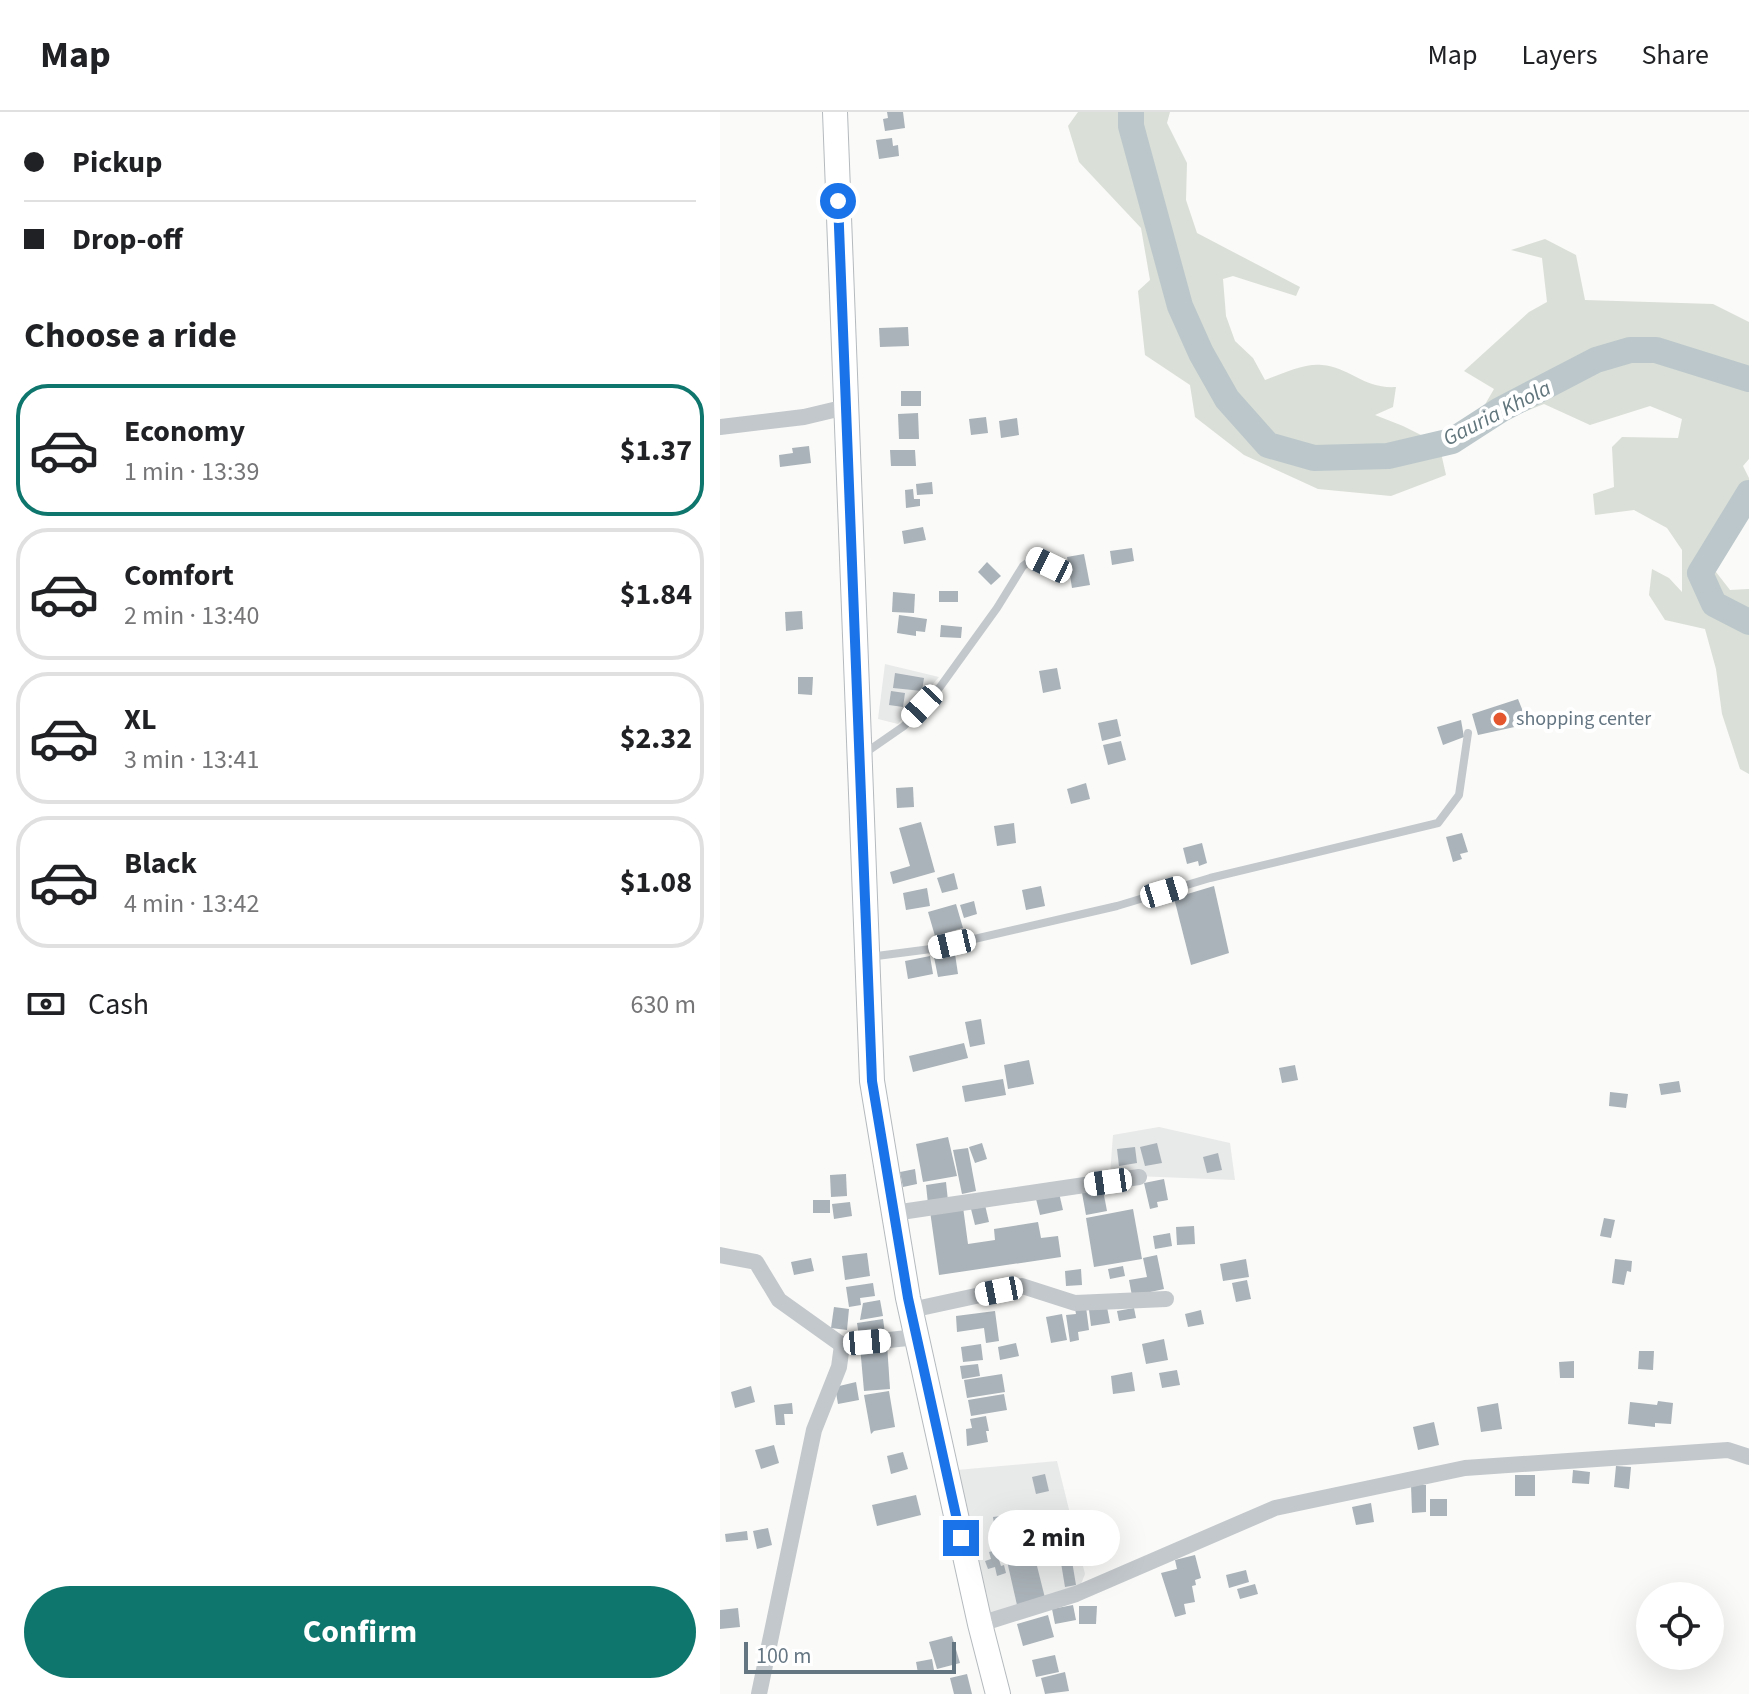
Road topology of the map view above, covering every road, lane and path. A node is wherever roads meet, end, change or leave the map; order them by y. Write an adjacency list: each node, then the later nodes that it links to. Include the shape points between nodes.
1 (835, 112): 2 (main road)
2 (846, 407): 3 (street); 6 (main road)
3 (720, 427)
4 (1049, 565): 6 (lane, via 1034,558 1023,566 940,687 904,726)
5 (1468, 733): 7 (lane, via 1459,795 1438,823 1117,906 931,949)
6 (861, 755): 7 (main road)
7 (868, 957): 9 (main road, via 872,1081)
8 (1139, 1177): 9 (street)
9 (894, 1213): 12 (main road)
10 (720, 1255): 14 (street, via 756,1262 779,1300)
11 (1166, 1299): 12 (street, via 1075,1303 1022,1286)
12 (911, 1310): 13 (main road)
13 (917, 1337): 14 (street); 16 (main road)
14 (842, 1345): 17 (street, via 839,1367 814,1430)
15 (1749, 1457): 16 (street, via 1728,1450 1465,1468 1275,1508 1076,1594)
16 (980, 1624): 18 (main road)
17 (759, 1694)
18 (998, 1694)

